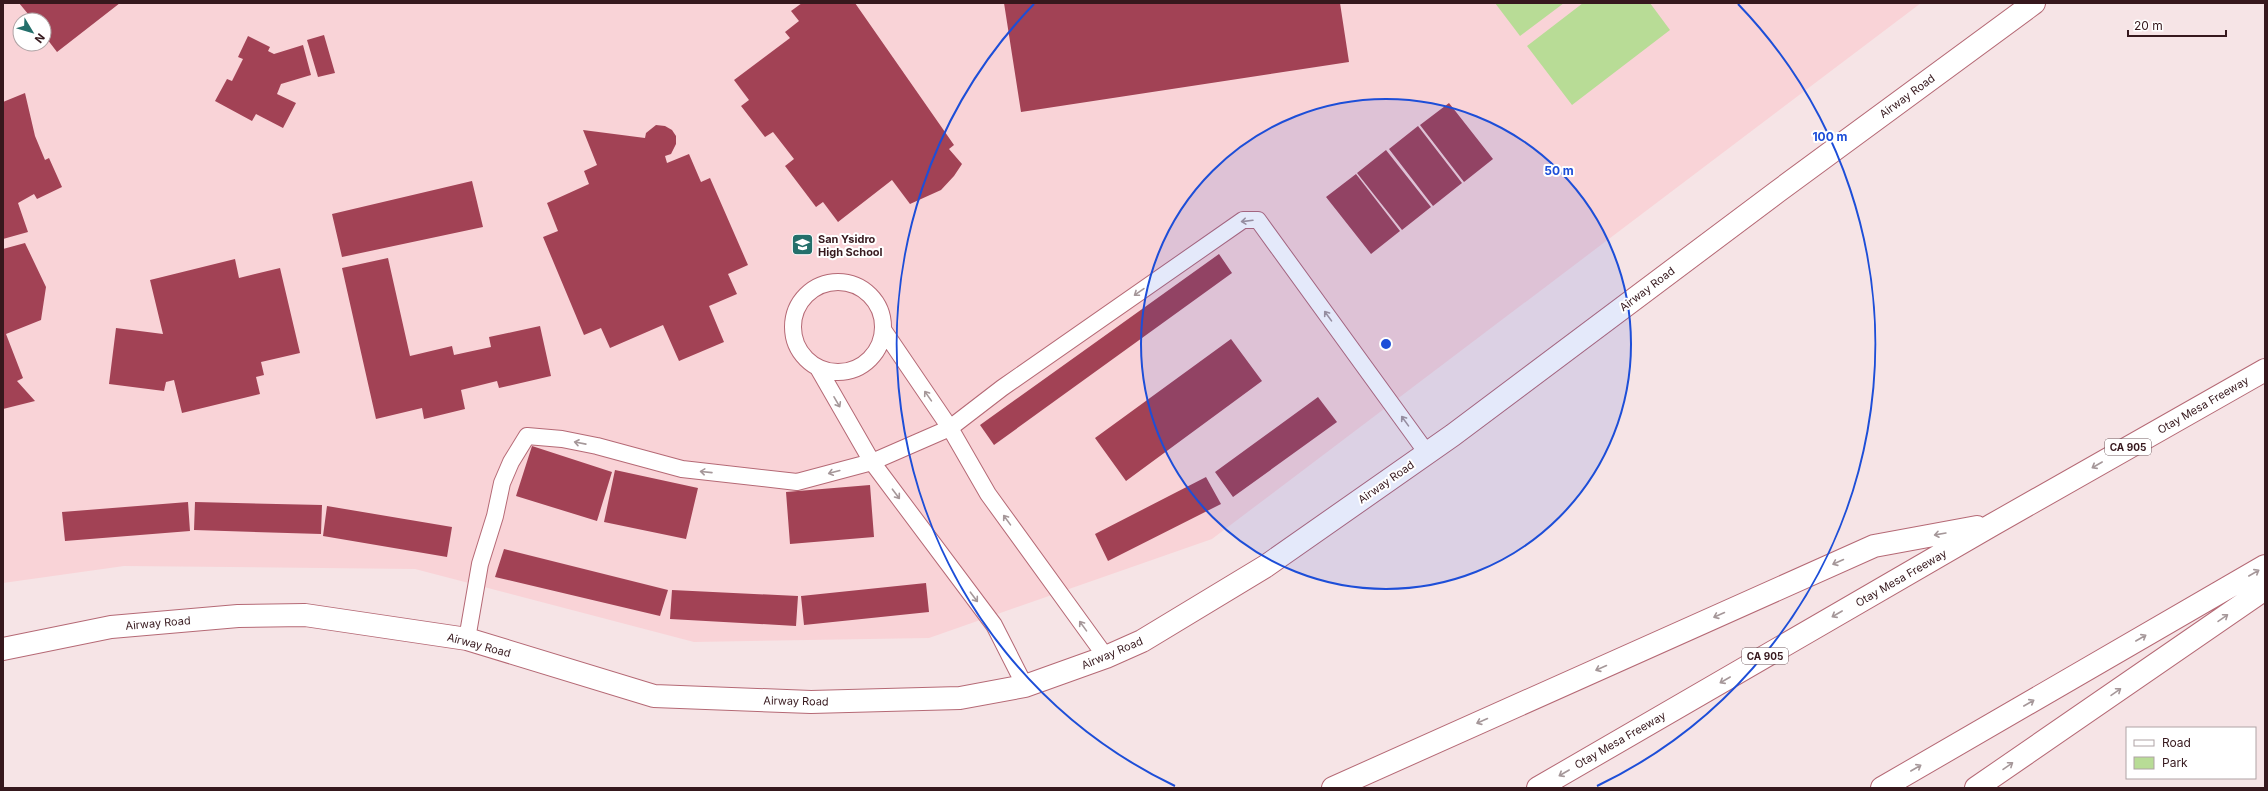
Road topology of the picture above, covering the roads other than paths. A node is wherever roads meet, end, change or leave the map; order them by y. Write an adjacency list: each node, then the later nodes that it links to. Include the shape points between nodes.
1 (2034, 3): 6 (main road, Airway Road)
2 (884, 332): 3 (lane, via 872,358 860,367 847,372 832,372); 3 (lane, via 883,316 877,302 867,291 853,284 838,281 823,284 810,292 800,303 794,317 793,332 797,347 806,359); 5 (lane, one-way to 2)
3 (818, 368): 7 (lane, one-way to 7)
4 (2265, 370): 8 (main road, Otay Mesa Freeway / CA 905, one-way to 8)
5 (950, 428): 6 (lane, one-way to 5, via 1258,220 1243,220 1002,388); 7 (lane); 13 (lane, one-way to 5, via 988,494)
6 (1427, 453): 13 (main road, Airway Road, via 1266,566 1142,641)
7 (872, 462): 11 (lane, one-way to 11, via 797,482 682,469 597,446 527,436 502,483 480,564); 14 (lane, one-way to 14, via 994,625)
8 (1992, 525): 15 (main road, one-way to 15, via 1874,546); 16 (main road, Otay Mesa Freeway / CA 905, one-way to 16)
9 (2265, 566): 17 (main road, one-way to 9)
10 (2265, 589): 18 (main road, one-way to 10)
11 (467, 639): 12 (main road, Airway Road, via 305,615 238,616 111,627); 14 (main road, Airway Road, via 654,696 811,702 960,698)
12 (3, 649)
13 (1106, 657): 14 (main road, Airway Road)
14 (1025, 686)
15 (1333, 788)
16 (1538, 788)
17 (1882, 788)
18 (1976, 788)

